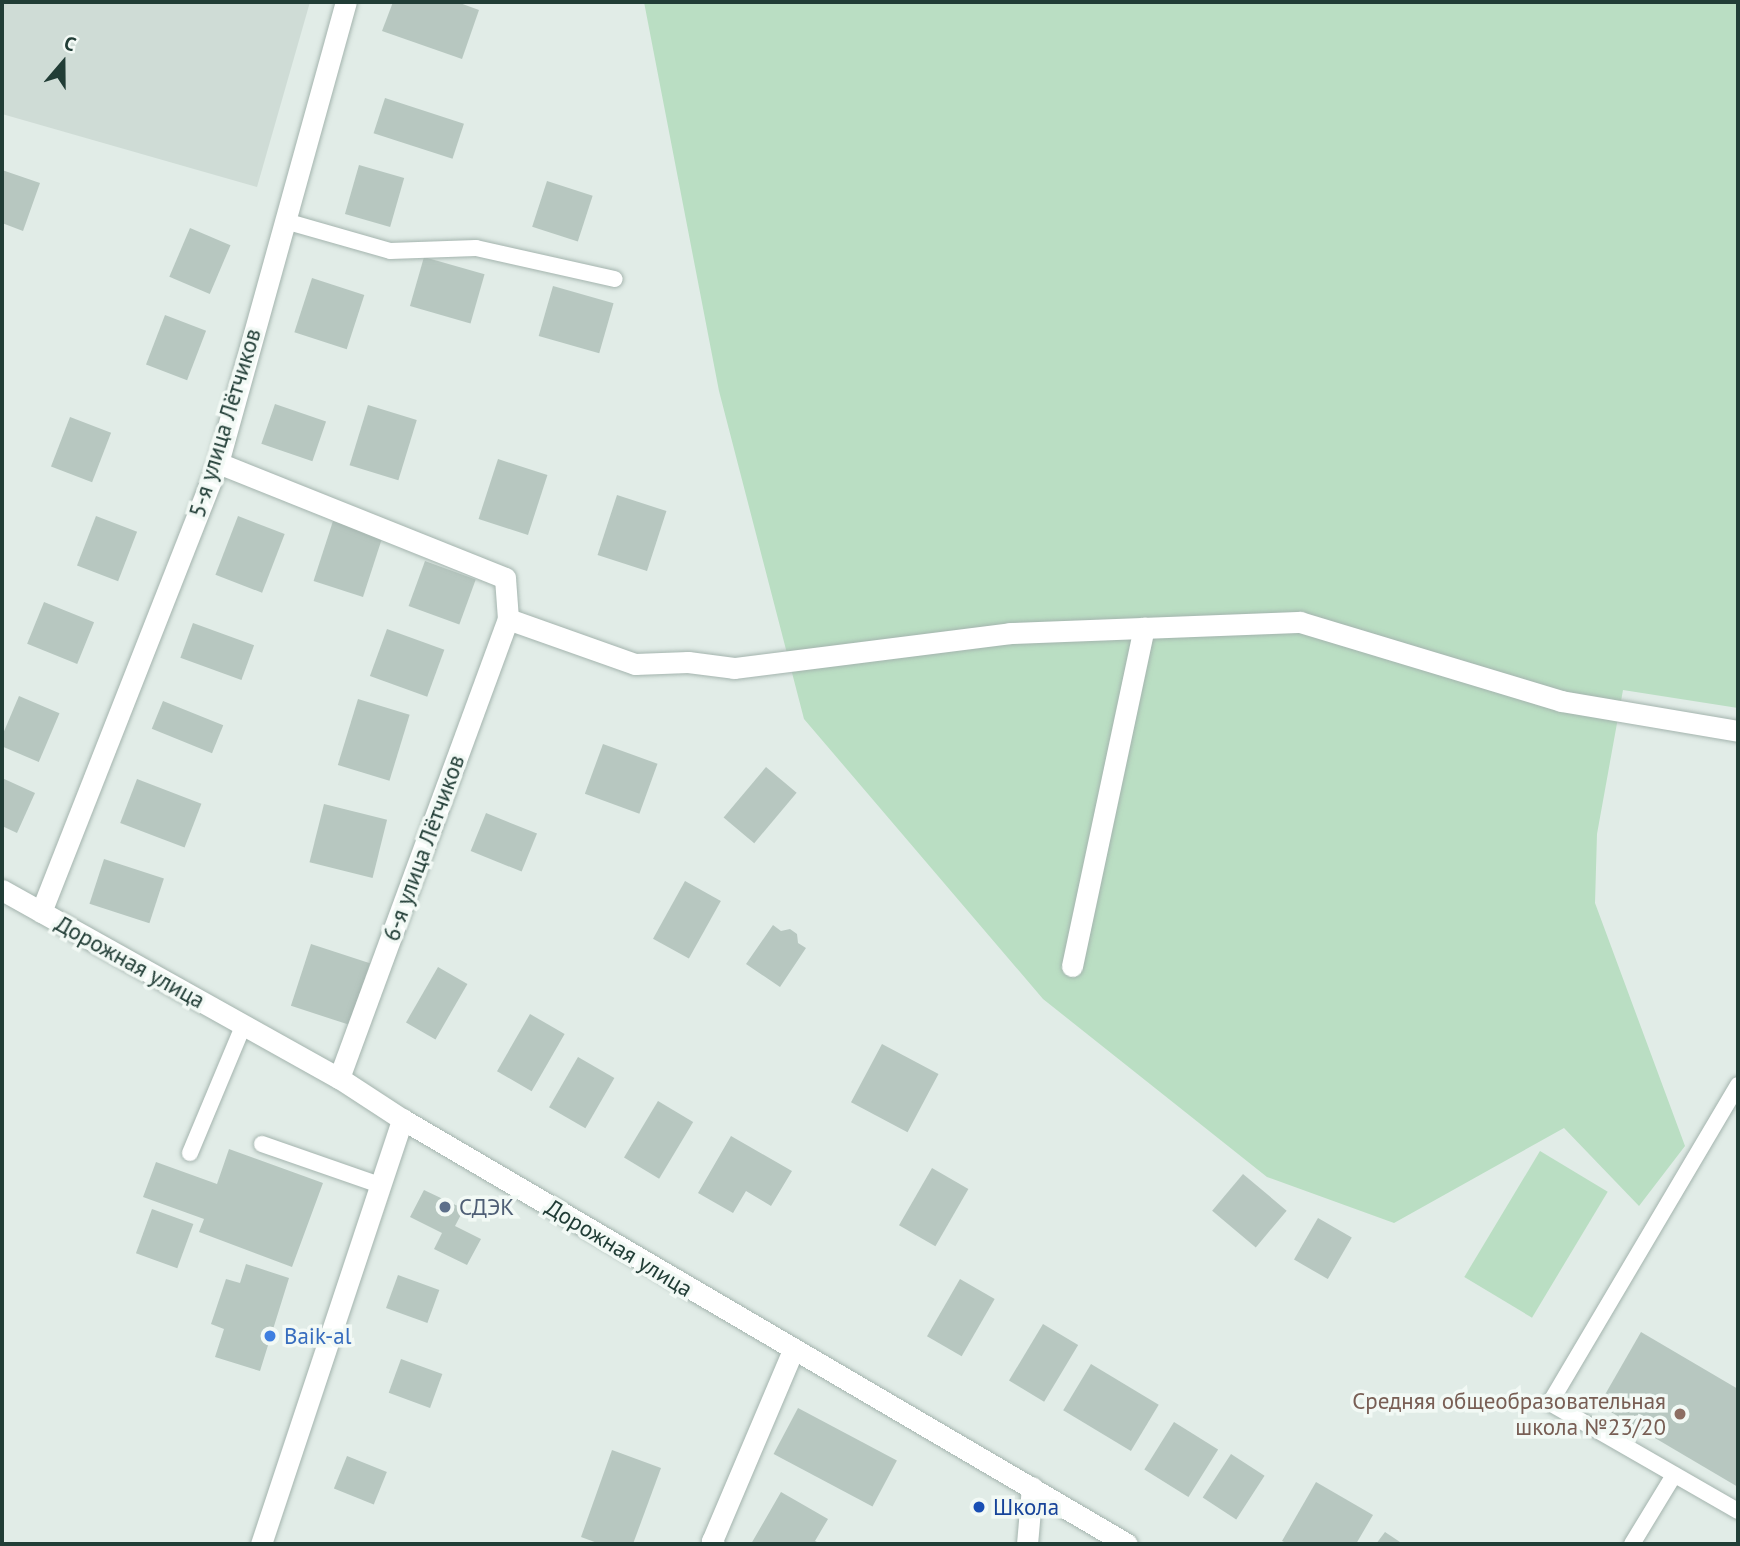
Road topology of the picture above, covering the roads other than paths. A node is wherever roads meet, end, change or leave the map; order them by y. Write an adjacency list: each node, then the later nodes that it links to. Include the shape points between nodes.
1 (346, 2): 2 (street, 5-я улица Лётчиков)
2 (285, 221): 3 (lane, via 390,251 476,248); 4 (street, 5-я улица Лётчиков)
3 (615, 279)
4 (218, 463): 5 (street, via 505,578); 9 (street, 5-я улица Лётчиков)
5 (508, 619): 6 (street, via 635,664 734,668 1010,633); 12 (street, 6-я улица Лётчиков)
6 (1144, 628): 7 (street, via 1300,622 1561,701); 10 (street)
7 (1738, 731)
8 (2, 890): 9 (street, Дорожная улица)
9 (41, 912): 11 (street, Дорожная улица)
10 (1072, 967)
11 (244, 1024): 12 (street, Дорожная улица); 16 (lane)
12 (340, 1078): 14 (street, Дорожная улица)
13 (1738, 1086): 19 (lane, via 1550,1403)
14 (402, 1119): 17 (street); 18 (street, Дорожная улица)
15 (262, 1144): 17 (lane)
16 (190, 1153)
17 (380, 1185): 22 (street)
18 (793, 1350): 20 (street, Дорожная улица); 23 (street)
19 (1674, 1475): 21 (lane); 26 (lane)
20 (1032, 1487): 24 (street); 25 (street, Дорожная улица)
21 (1738, 1511)
22 (261, 1544)
23 (713, 1544)
24 (1027, 1544)
25 (1127, 1544)
26 (1632, 1544)

